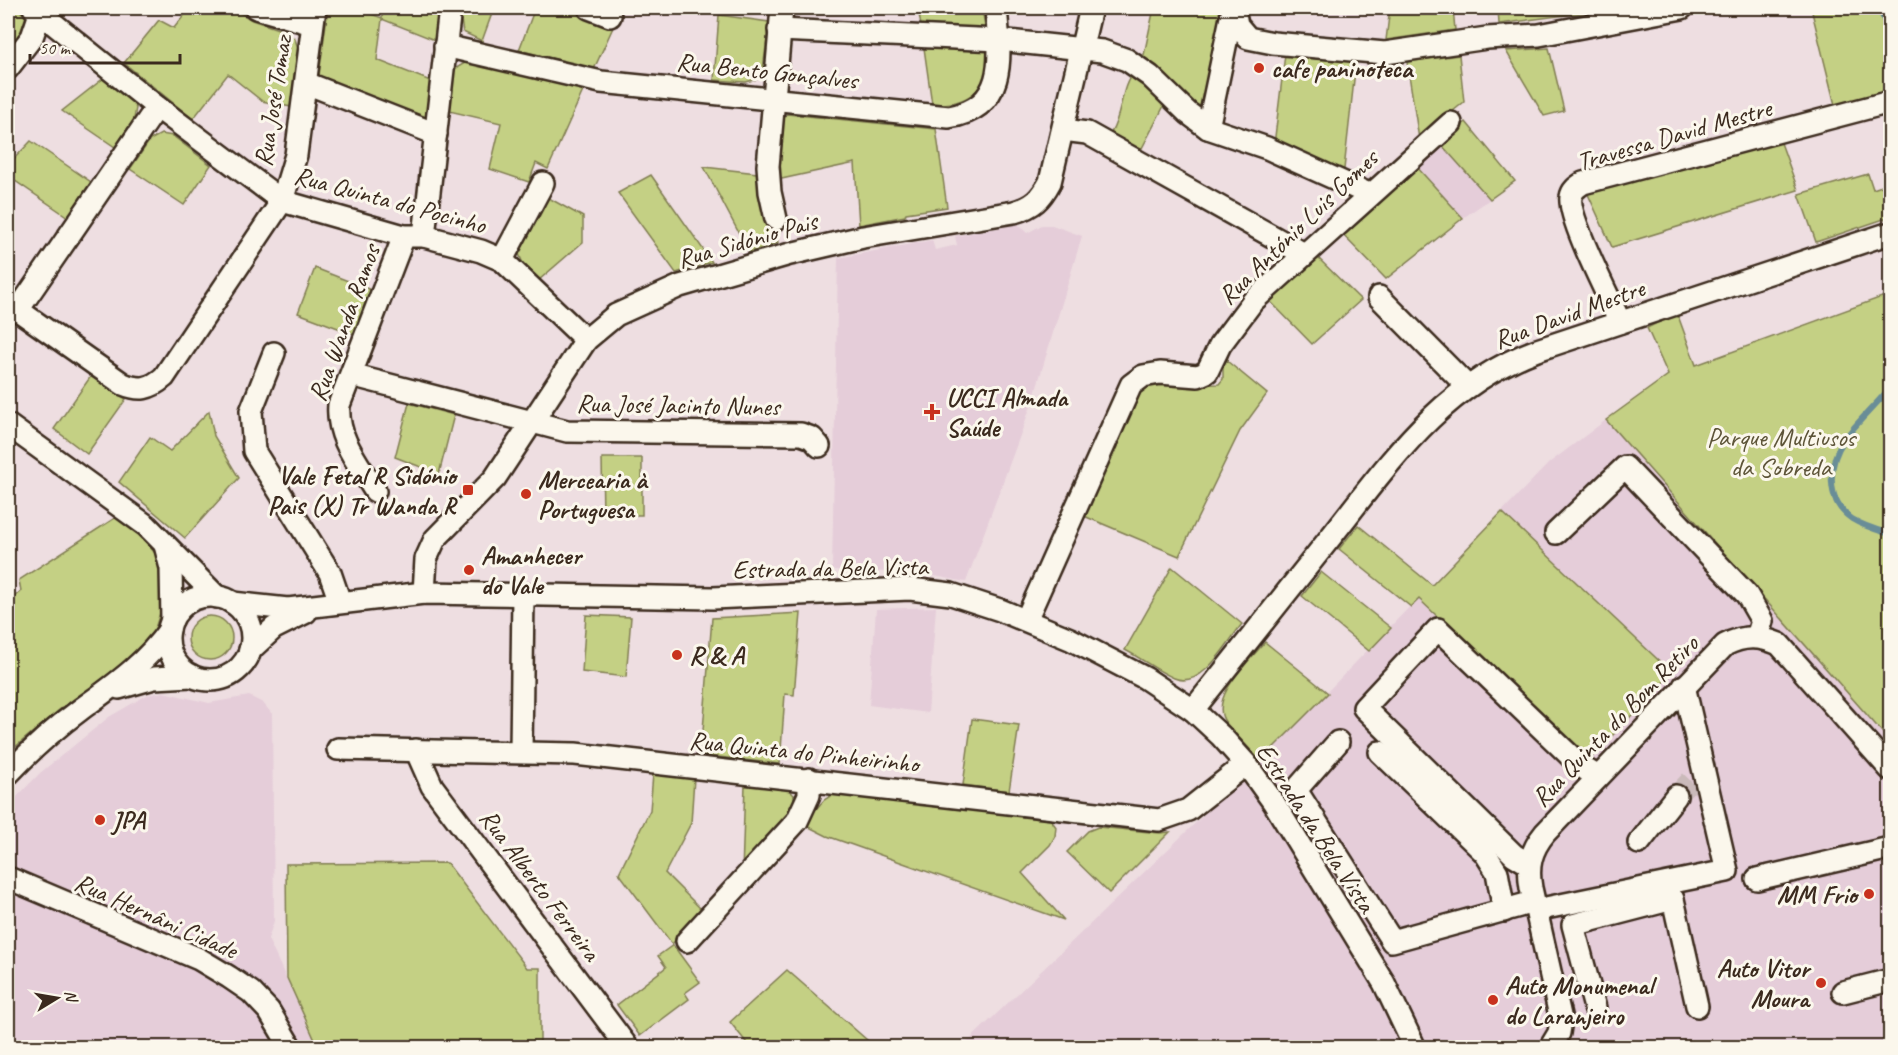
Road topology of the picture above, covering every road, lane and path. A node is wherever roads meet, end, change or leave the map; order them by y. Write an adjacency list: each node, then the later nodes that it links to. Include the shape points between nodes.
1 (256, 8): 10 (street)
2 (450, 8): 14 (street, Rua Wanda Ramos)
3 (589, 8): 11 (street)
4 (782, 8): 12 (street)
5 (996, 8): 13 (street, Rua Bento Gonçalves)
6 (1091, 8): 15 (street, Rua Sidónio Pais)
7 (1233, 8): 8 (street, via 1237,25 1248,38 1385,53 1487,38 1549,34); 22 (street)
8 (1682, 8)
9 (39, 9): 16 (street, via 32,37); 20 (street, Rua Quinta do Pocinho)
10 (314, 16): 17 (street, Rua José Tomaz)
11 (610, 16)
12 (779, 30): 13 (street); 18 (street)
13 (999, 40): 15 (street); 18 (street, Rua Bento Gonçalves, via 998,77 990,93 965,114 949,117)
14 (446, 46): 18 (street, Rua Bento Gonçalves, via 601,82); 24 (street, Rua Wanda Ramos)
15 (1081, 48): 22 (street, via 1127,60); 23 (street, Rua Sidónio Pais)
16 (8, 68)
17 (306, 83): 24 (street); 27 (street, Rua José Tomaz, via 296,155)
18 (774, 99): 28 (street, via 768,166)
19 (1890, 102): 35 (street, Travessa David Mestre, via 1575,188 1571,195 1573,216)
20 (157, 107): 27 (street, Rua Quinta do Pocinho); 34 (street)
21 (1451, 123): 26 (street, Rua António Luis Gomes)
22 (1208, 128): 26 (street, via 1267,148)
23 (1063, 130): 31 (street, via 1087,133); 36 (street, Rua Sidónio Pais, via 1050,182 1042,197 1029,208 825,245 680,286 616,315)
24 (436, 134): 30 (street, Rua Wanda Ramos)
25 (543, 183): 32 (street)
26 (1369, 194): 31 (street, Rua António Luis Gomes)
27 (282, 201): 30 (street, Rua Quinta do Pocinho); 34 (street, Rua José Tomaz, via 155,385 143,389 123,384)
28 (776, 219)
29 (1890, 233): 35 (street, Rua David Mestre)
30 (414, 236): 32 (street, Rua Quinta do Pocinho, via 481,251); 38 (street, Rua Wanda Ramos)
31 (1304, 254): 50 (street, Rua António Luis Gomes, via 1253,301 1220,345 1207,372 1198,376 1160,373 1143,376 1131,385)
32 (502, 260): 36 (street, Rua Quinta do Pocinho)
33 (1379, 297): 39 (street)
34 (13, 306)
35 (1620, 322): 39 (street, Rua David Mestre, via 1515,359)
36 (585, 340): 40 (street, Rua Sidónio Pais)
37 (274, 353): 49 (street, via 251,411 254,451 330,573)
38 (351, 375): 40 (street, Rua José Jacinto Nunes); 43 (street, Rua Wanda Ramos, via 337,422)
39 (1467, 386): 57 (street, Rua David Mestre, via 1418,429)
40 (532, 424): 42 (street, Rua José Jacinto Nunes, via 567,431 801,434); 46 (street, Rua Sidónio Pais, via 495,478 435,539 426,558)
41 (8, 425): 45 (street, via 128,510)
42 (819, 446)
43 (375, 491)
44 (1556, 533): 52 (street, via 1625,467 1747,595 1762,621)
45 (165, 545): 48 (street); 51 (street, via 171,568)
46 (424, 593): 47 (street, Estrada da Bela Vista); 49 (street, Estrada da Bela Vista)
47 (524, 595): 50 (street, Estrada da Bela Vista, via 713,598 931,590); 61 (street)
48 (225, 600): 49 (street, via 288,609); 51 (street, via 204,597 190,601); 53 (street, via 243,612 250,624)
49 (331, 604): 53 (street, via 290,617)
50 (1026, 620): 57 (street, Estrada da Bela Vista, via 1126,668)
51 (171, 625): 54 (street, via 169,644 173,657); 56 (street, via 145,661)
52 (1757, 637): 55 (street, Rua Quinta do Bom Retiro, via 1725,645); 64 (street, via 1788,651)
53 (250, 650): 54 (street, via 234,674 206,680)
54 (192, 676): 56 (street, via 154,678)
55 (1684, 686): 66 (street, Rua Quinta do Bom Retiro); 75 (street, via 1727,871)
56 (107, 693): 65 (street, via 53,731)
57 (1193, 710): 63 (street, Estrada da Bela Vista)
58 (1338, 742): 76 (street, via 1296,790 1392,941)
59 (338, 749): 60 (street, Rua Quinta do Pinheirinho)
60 (416, 750): 61 (street, Rua Quinta do Pinheirinho); 87 (street, Rua Alberto Ferreira, via 432,786)
61 (521, 751): 67 (street, Rua Quinta do Pinheirinho)
62 (1380, 752): 72 (street, via 1485,853)
63 (1246, 764): 67 (street, Rua Quinta do Pinheirinho, via 1188,810 1159,820); 88 (street, Estrada da Bela Vista, via 1378,973)
64 (1890, 769)
65 (8, 774)
66 (1598, 777): 71 (street, Rua Quinta do Bom Retiro, via 1538,841); 71 (street, via 1582,767 1438,629 1364,708)
67 (809, 779): 79 (street, via 809,795 796,821)
68 (1676, 796): 69 (street)
69 (1639, 843)
70 (1890, 848): 74 (street)
71 (1529, 870): 72 (street); 75 (street)
72 (1497, 872): 76 (street)
73 (8, 878): 86 (street, Rua Hernâni Cidade, via 199,959 250,992 268,1011)
74 (1757, 879)
75 (1535, 906): 76 (street); 78 (street)
76 (1504, 911)
77 (1573, 925): 78 (street); 81 (street); 84 (street, via 1673,899)
78 (1542, 933): 82 (street)
79 (687, 940)
80 (1890, 980): 83 (street)
81 (1588, 982): 82 (street); 85 (street)
82 (1556, 992): 89 (street, via 1561,1020)
83 (1843, 992)
84 (1697, 1006)
85 (1596, 1008)
86 (291, 1047)
87 (628, 1047)
88 (1415, 1047)
89 (1550, 1047)

